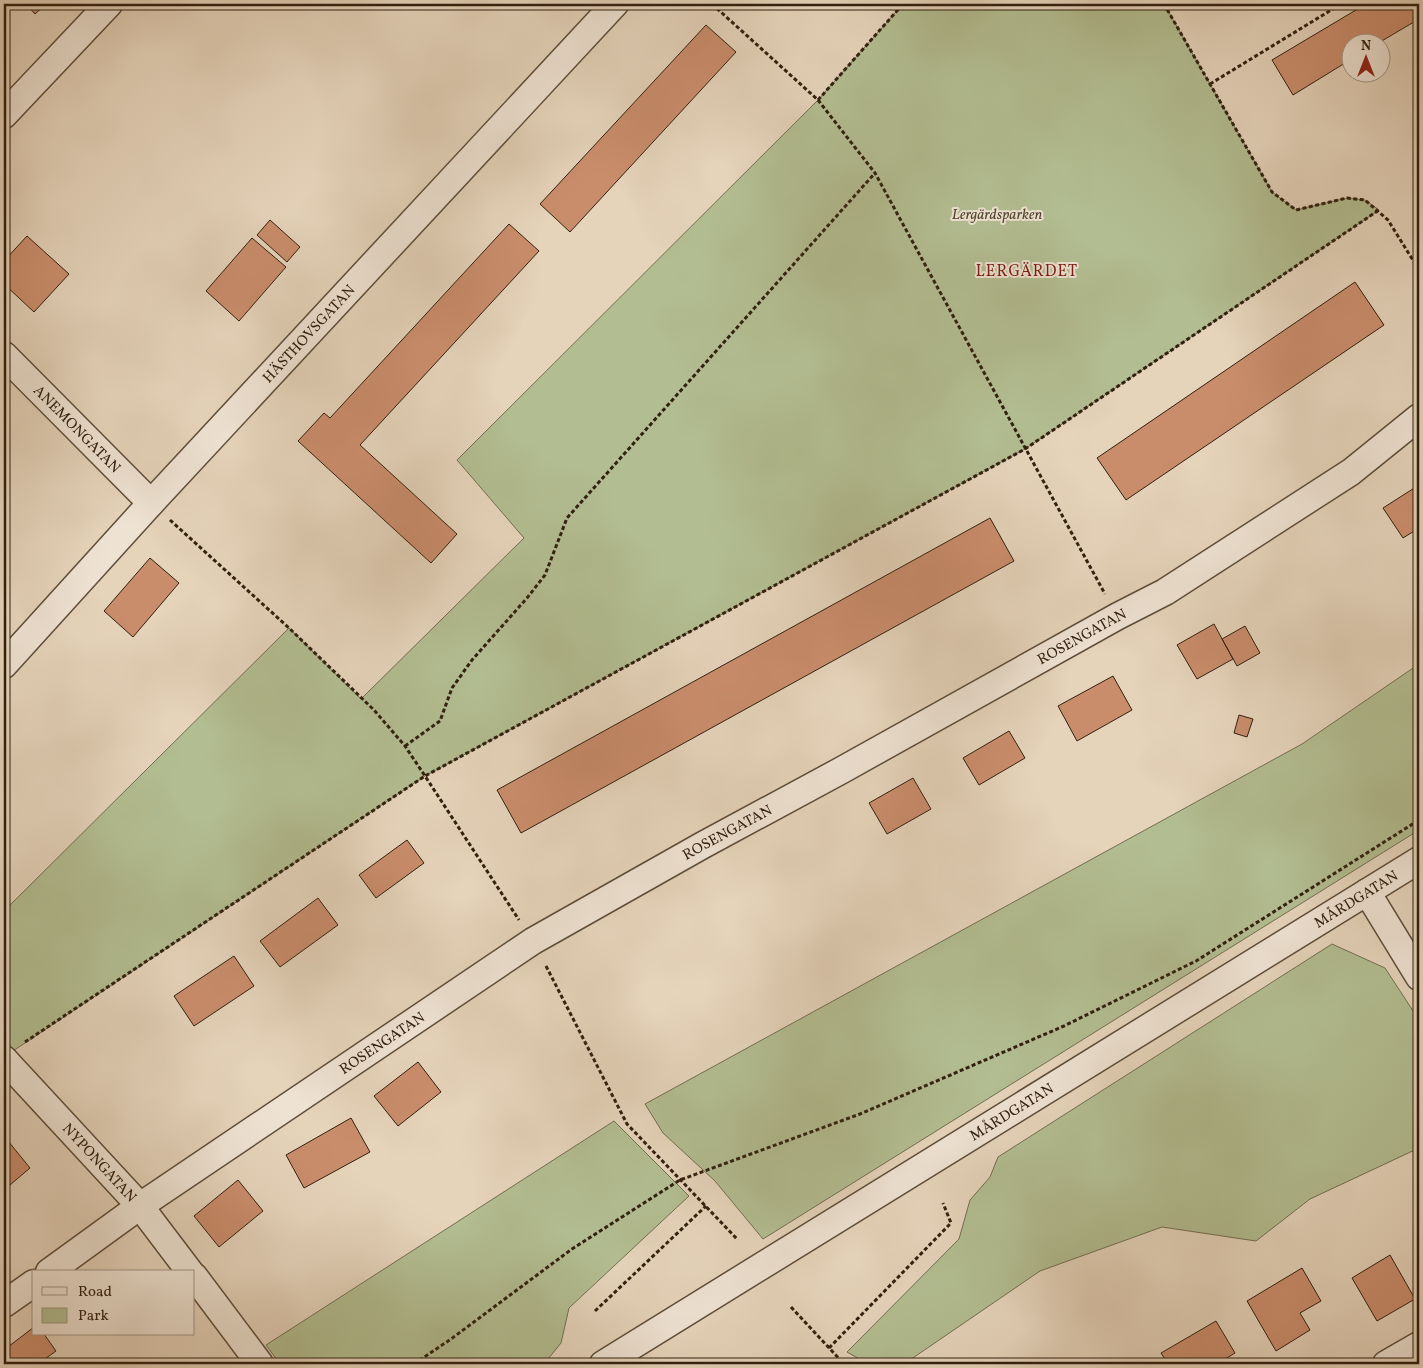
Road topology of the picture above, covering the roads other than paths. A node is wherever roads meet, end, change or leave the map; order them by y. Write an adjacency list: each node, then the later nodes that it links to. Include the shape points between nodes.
1 (109, 4): 3 (street)
2 (615, 4): 6 (street, HÄSTHOVSGATAN)
3 (4, 116)
4 (4, 354): 6 (street, ANEMONGATAN)
5 (1419, 417): 12 (street, ROSENGATAN, via 1351,472 1165,592 533,941)
6 (151, 503): 7 (street, HÄSTHOVSGATAN)
7 (4, 665)
8 (1419, 860): 9 (street, MÅRDGATAN)
9 (1367, 892): 10 (street); 20 (street, MÅRDGATAN)
10 (1419, 977)
11 (12, 1052): 12 (street, NYPONGATAN)
12 (140, 1206): 13 (street, ROSENGATAN); 14 (street, NYPONGATAN)
13 (52, 1270)
14 (188, 1270)
15 (195, 1277): 19 (street)
16 (32, 1283): 17 (street)
17 (4, 1304)
18 (1419, 1344): 21 (street)
19 (260, 1364)
20 (603, 1364)
21 (1386, 1364)

